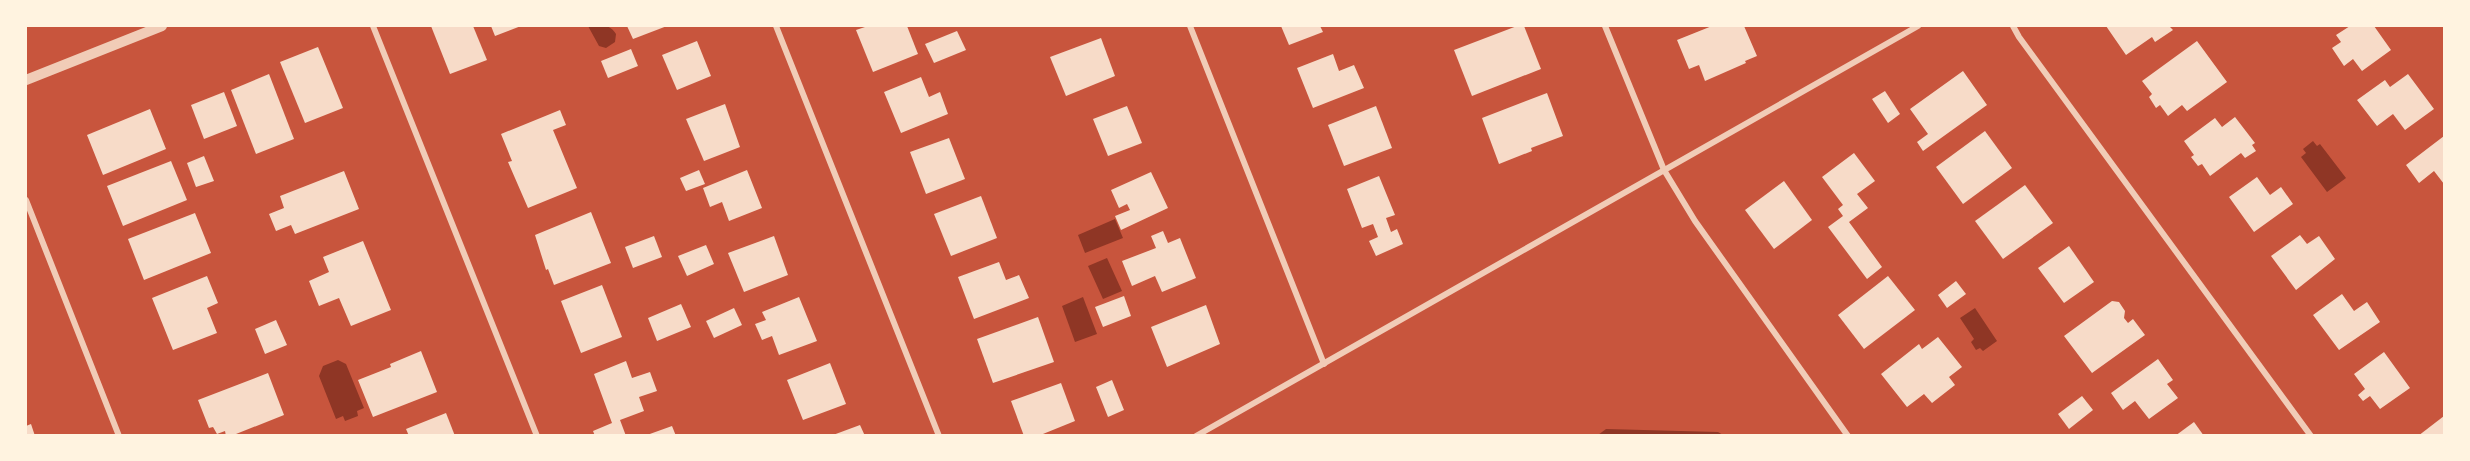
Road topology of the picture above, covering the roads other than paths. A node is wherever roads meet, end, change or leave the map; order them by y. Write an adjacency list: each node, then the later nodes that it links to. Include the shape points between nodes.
1 (162, 26): 8 (street)
2 (373, 26): 13 (street)
3 (776, 26): 14 (street)
4 (1190, 26): 11 (street)
5 (1605, 26): 9 (street)
6 (1918, 26): 9 (street)
7 (2013, 26): 17 (street)
8 (26, 80)
9 (1664, 170): 11 (street); 16 (street, via 1695,221)
10 (26, 200): 12 (street)
11 (1324, 364): 15 (street)
12 (119, 435)
13 (537, 435)
14 (939, 435)
15 (1196, 435)
16 (1848, 435)
17 (2311, 435)

